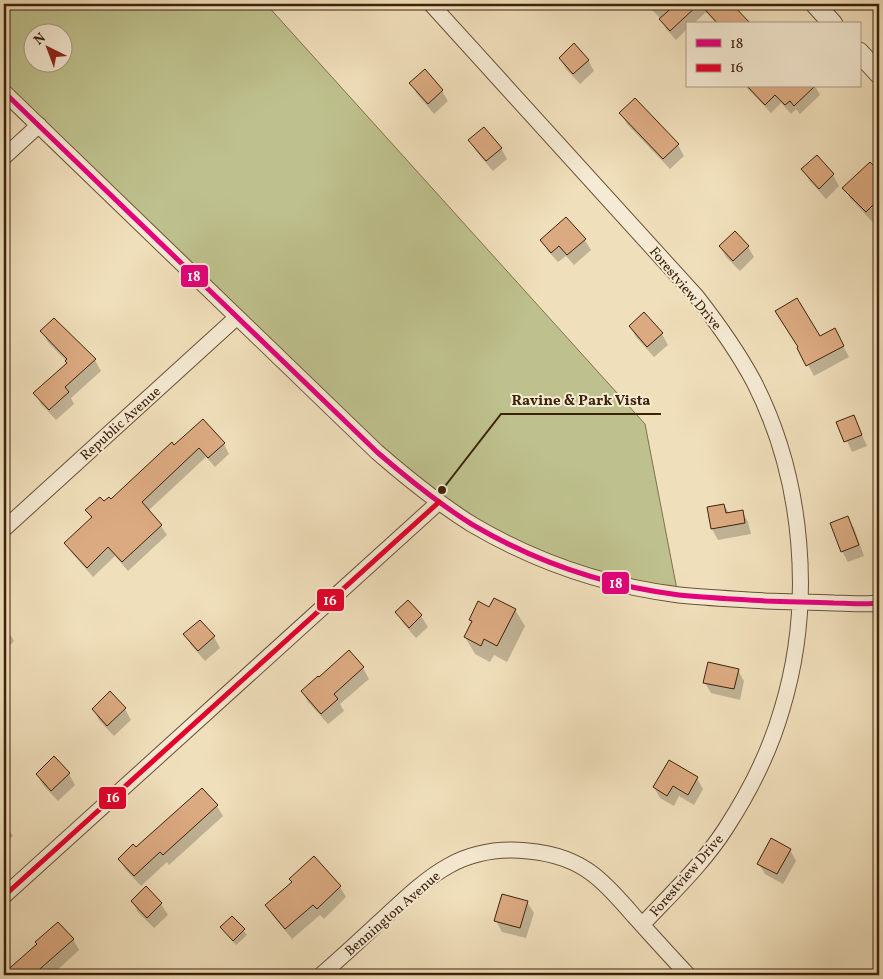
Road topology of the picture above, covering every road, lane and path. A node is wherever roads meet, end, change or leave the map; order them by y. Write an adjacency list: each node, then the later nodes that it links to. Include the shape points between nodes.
1 (431, 4): 12 (street, Forestview Drive, via 726,334 758,391 780,447 796,511 800,553)
2 (815, 4): 3 (street)
3 (831, 22)
4 (860, 53): 5 (street)
5 (879, 74)
6 (4, 92): 7 (street)
7 (39, 125): 8 (street); 9 (street)
8 (4, 157)
9 (237, 317): 10 (street, via 377,452); 11 (street, Republic Avenue)
10 (439, 502): 12 (street, via 514,546 595,577 678,595); 14 (street)
11 (4, 529)
12 (799, 602): 13 (street); 15 (street, Forestview Drive, via 787,691 757,774 726,829 704,858)
13 (879, 603)
14 (4, 896)
15 (642, 925): 16 (street, Bennington Avenue, via 594,876 576,864 542,852 499,849 467,857 422,883); 17 (street, Bennington Avenue)
16 (321, 975)
17 (688, 975)

